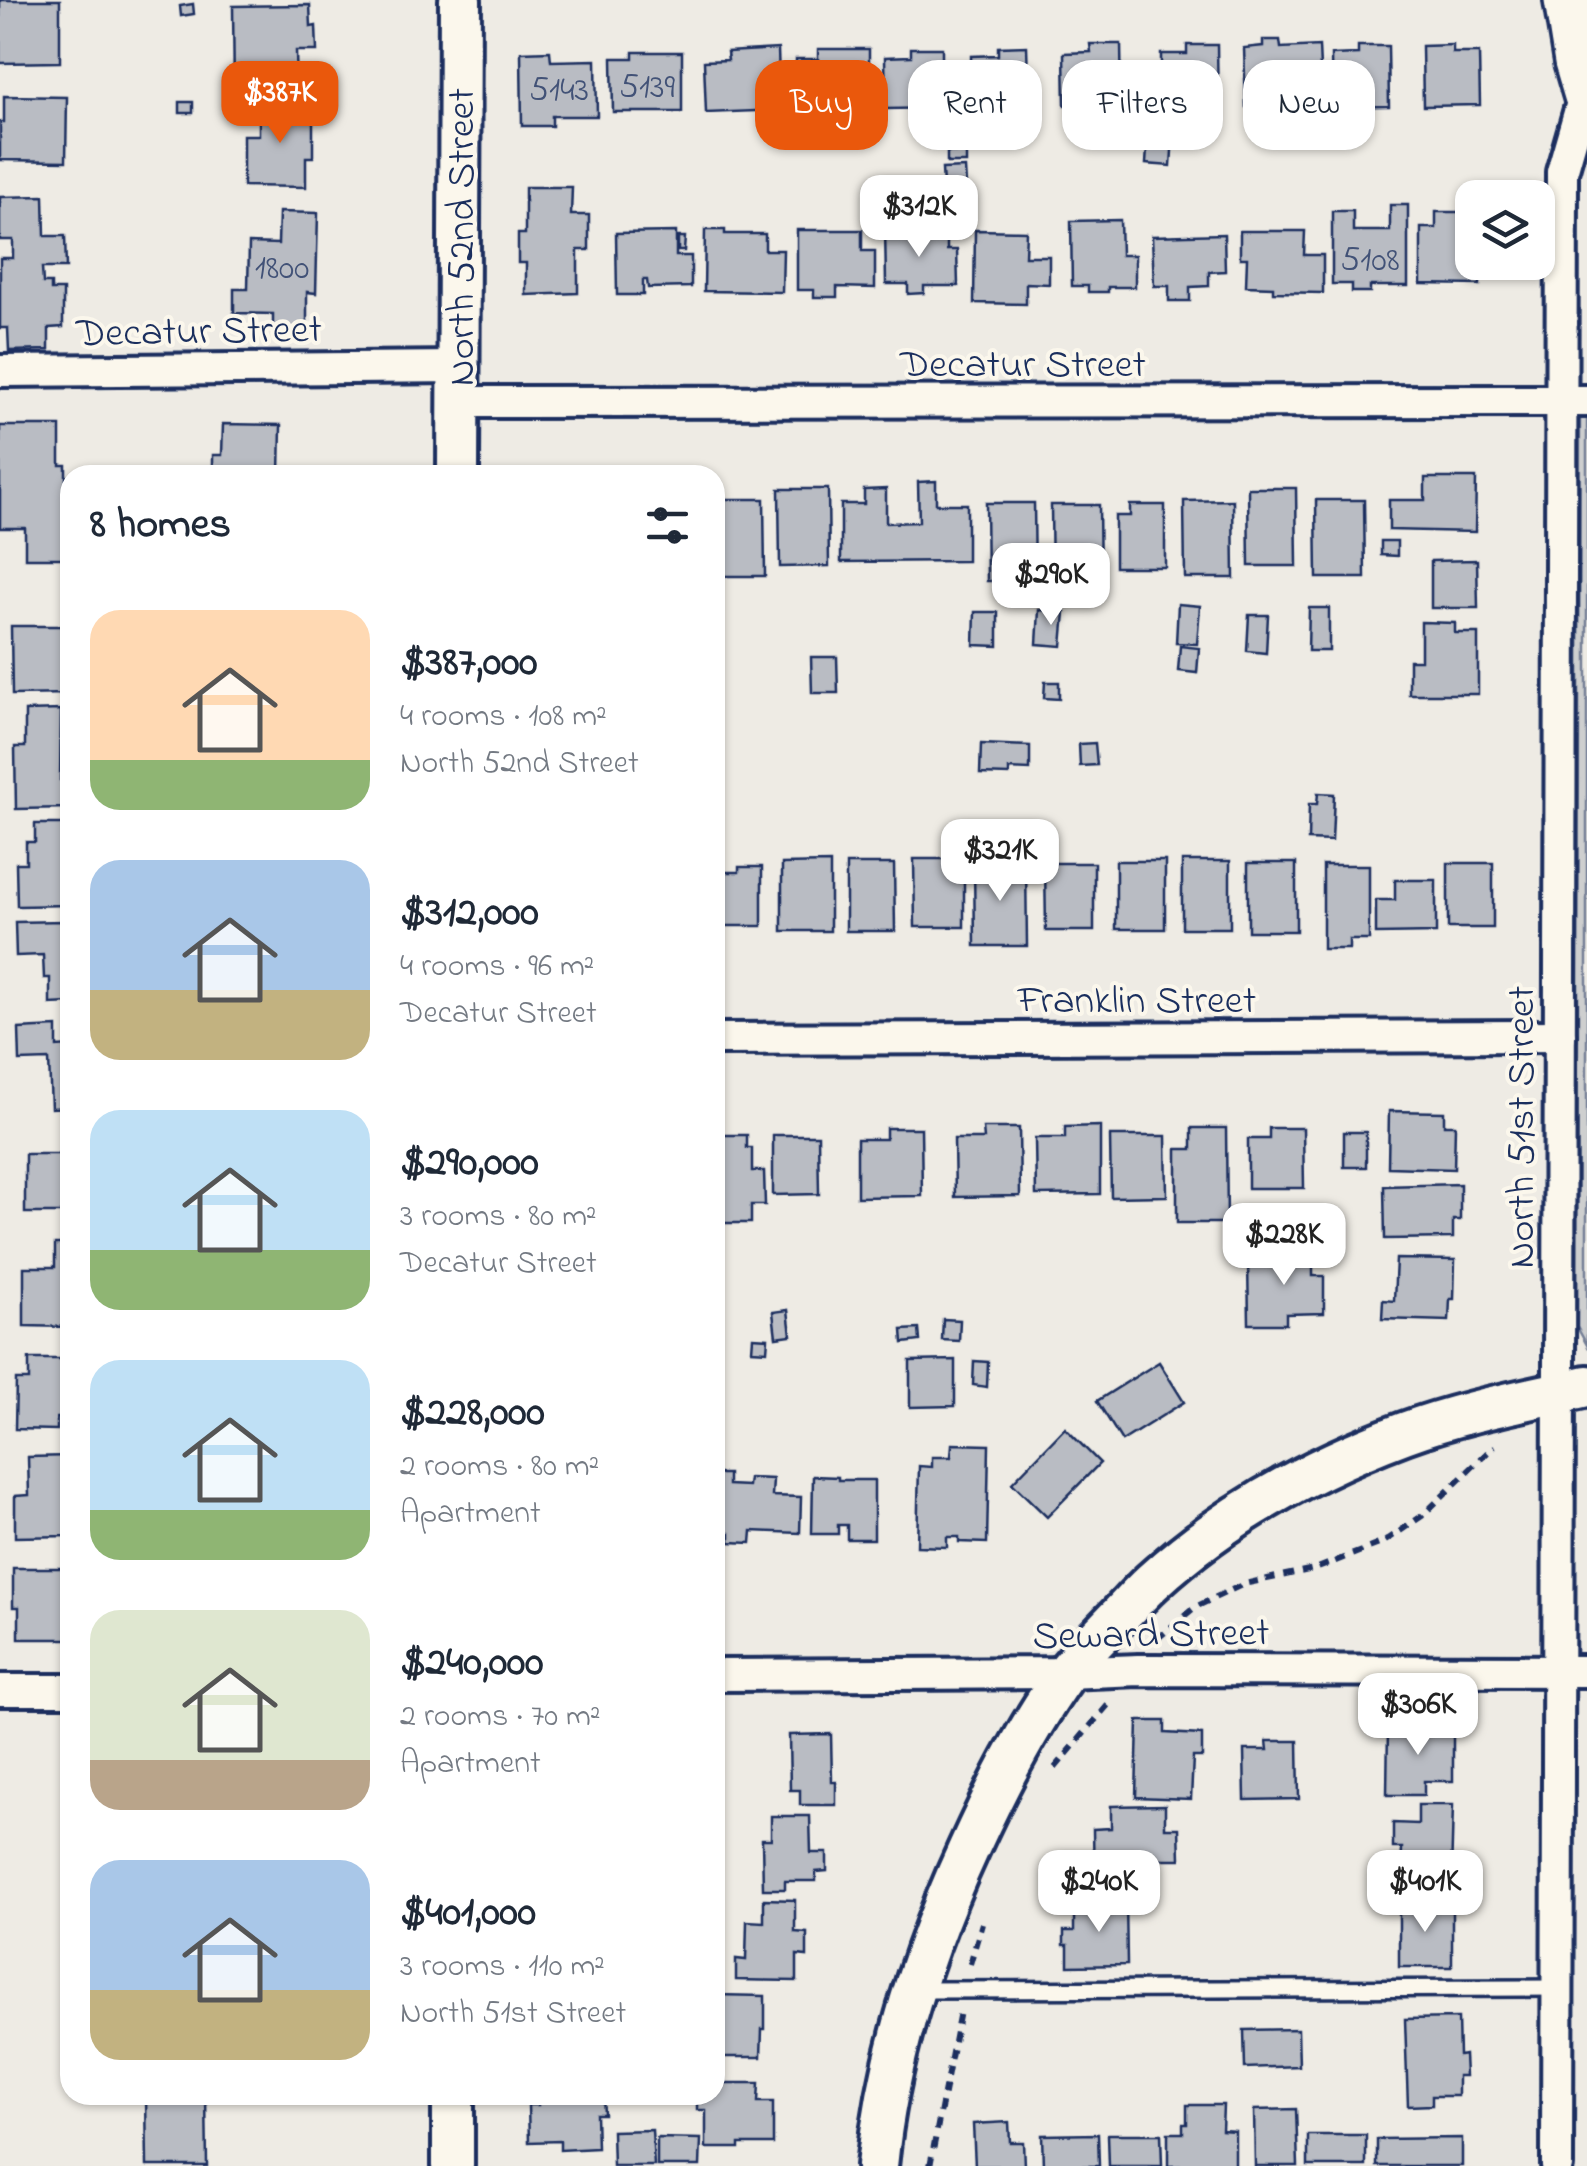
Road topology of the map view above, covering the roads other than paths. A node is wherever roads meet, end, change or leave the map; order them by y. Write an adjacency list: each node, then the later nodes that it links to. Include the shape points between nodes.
1 (460, 0): 5 (street, North 52nd Street)
2 (1567, 0): 3 (main road)
3 (1586, 94): 6 (street, North 51st Street, via 1562,172)
4 (0, 371): 5 (street, Decatur Street)
5 (458, 384): 6 (street, Decatur Street); 7 (street, North 52nd Street)
6 (1574, 401): 8 (street, North 51st Street)
7 (458, 465)
8 (1560, 1036): 9 (street, Franklin Street); 10 (street, North 51st Street)
9 (725, 1039)
10 (1568, 1402): 11 (street, North 51st Street); 12 (street, via 1483,1408 1346,1456 1277,1492 1151,1582)
11 (1573, 1671): 12 (street, Seward Street); 16 (street, North 51st Street)
12 (1066, 1673): 13 (street, Seward Street); 17 (street, via 986,1811)
13 (725, 1675)
14 (0, 1690): 15 (street)
15 (60, 1690)
16 (1557, 1988): 17 (lane); 21 (street, North 51st Street)
17 (914, 1990): 20 (street, via 893,2067)
18 (453, 2105): 19 (street)
19 (453, 2166)
20 (878, 2166)
21 (1557, 2166)

